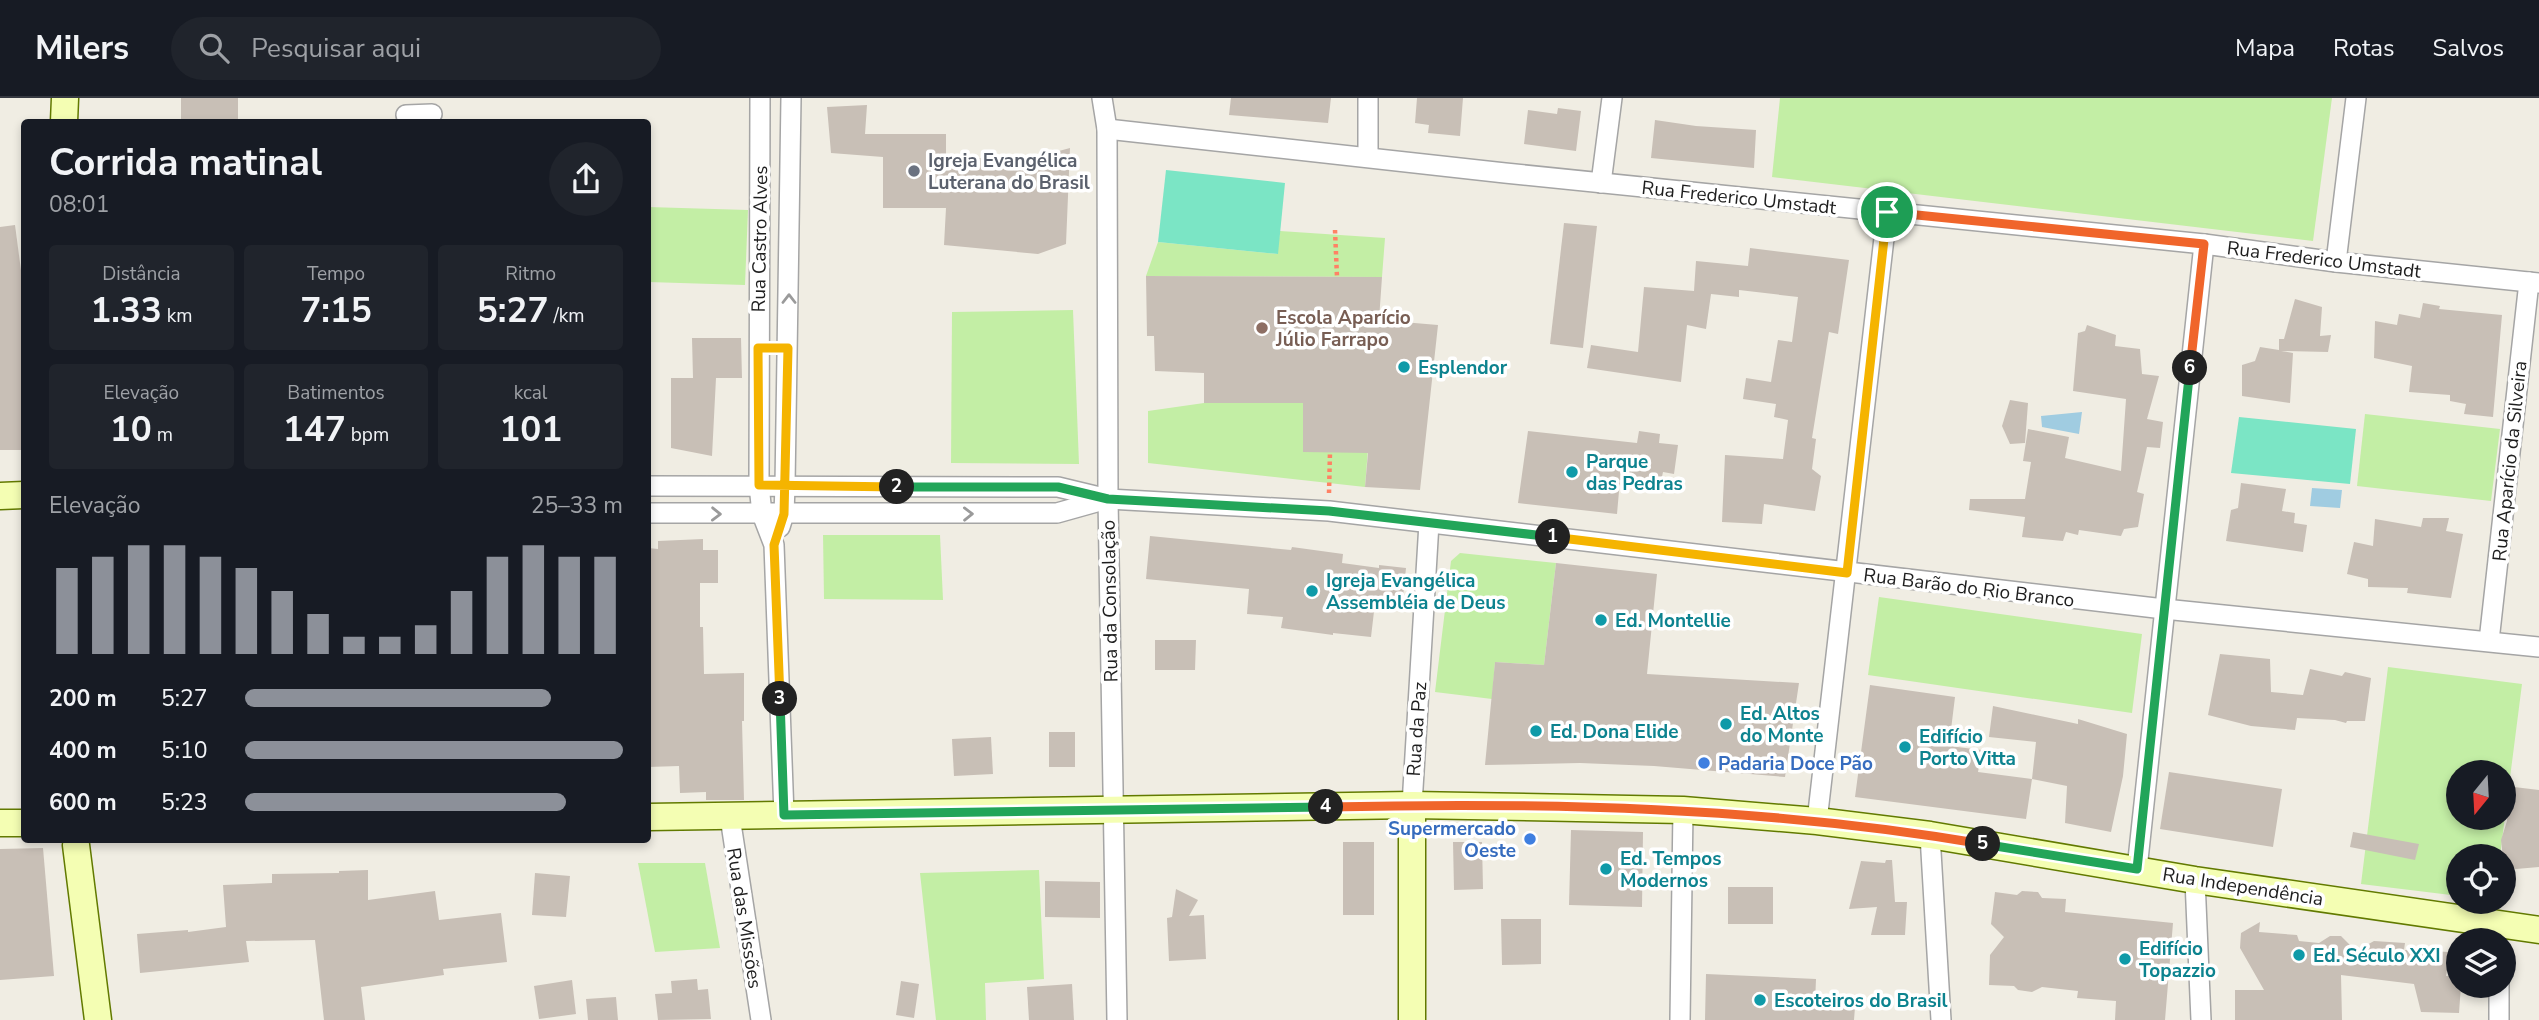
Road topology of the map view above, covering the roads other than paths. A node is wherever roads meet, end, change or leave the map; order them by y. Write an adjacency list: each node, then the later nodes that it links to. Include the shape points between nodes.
1 (65, 98): 10 (street)
2 (760, 98): 12 (street, Rua Castro Alves)
3 (791, 98): 13 (street, Rua Castro Alves)
4 (1102, 98): 11 (street, Rua da Consolação)
5 (1368, 98): 14 (street)
6 (1612, 98): 15 (street)
7 (2356, 98): 20 (street)
8 (432, 111): 9 (street)
9 (406, 112)
10 (64, 119)
11 (1107, 129): 14 (street, Rua Frederico Umstadt); 30 (street, Rua da Consolação)
12 (760, 131): 13 (street); 18 (street, Rua Castro Alves)
13 (790, 132): 19 (street, Rua Castro Alves)
14 (1368, 158): 15 (street, Rua Frederico Umstadt)
15 (1601, 183): 16 (street, Rua Frederico Umstadt)
16 (1887, 212): 17 (street, Rua Frederico Umstadt); 37 (street)
17 (2204, 244): 20 (street, Rua Frederico Umstadt); 38 (street)
18 (759, 247): 19 (street); 22 (street, Rua Castro Alves)
19 (789, 247): 23 (street, Rua Castro Alves, one-way to 19)
20 (2336, 262): 21 (street, Rua Frederico Umstadt)
21 (2534, 283): 39 (street, Rua Aparício da Silveira)
22 (758, 348): 23 (street); 24 (street, Rua Castro Alves)
23 (788, 348): 25 (street, Rua Castro Alves)
24 (759, 485): 25 (street, Rua Barão do Rio Branco); 26 (street, Rua Barão do Rio Branco); 32 (street, Rua Castro Alves)
25 (785, 485): 27 (street, Rua Barão do Rio Branco); 33 (street, Rua Castro Alves)
26 (651, 486)
27 (924, 487): 30 (street, Rua Barão do Rio Branco, via 1058,487); 34 (street)
28 (21, 495): 29 (street)
29 (0, 496)
30 (1108, 499): 34 (street, Rua Barão do Rio Branco, one-way to 30, via 1056,513); 35 (street, Rua Barão do Rio Branco, via 1329,511); 43 (street, Rua da Consolação)
31 (651, 513): 32 (street, Rua Barão do Rio Branco, one-way to 32)
32 (762, 514): 33 (street, Rua Barão do Rio Branco); 36 (street, Rua Castro Alves)
33 (784, 514): 34 (street, Rua Barão do Rio Branco); 36 (street, Rua Castro Alves)
34 (925, 515)
35 (1429, 523): 37 (street, Rua Barão do Rio Branco); 41 (street, Rua da Paz)
36 (774, 545): 44 (street, Rua Castro Alves)
37 (1847, 573): 38 (street, Rua Barão do Rio Branco); 47 (street)
38 (2164, 610): 39 (street, Rua Barão do Rio Branco); 52 (street)
39 (2489, 641): 40 (street, Rua Barão do Rio Branco)
40 (2539, 647)
41 (1412, 805): 42 (street, Rua Independência); 43 (street, Rua Independência); 61 (street, Rua da Paz)
42 (1683, 810): 47 (street, Rua Independência); 62 (street)
43 (1113, 811): 44 (street, Rua Independência); 60 (street, Rua da Consolação)
44 (784, 815): 46 (street, Rua Independência)
45 (651, 817): 46 (street, Rua Independência)
46 (730, 817): 59 (street, Rua das Missões)
47 (1817, 821): 50 (street, Rua Independência)
48 (0, 823): 49 (street)
49 (21, 823)
50 (1930, 835): 52 (street, Rua Independência); 63 (street)
51 (74, 843): 58 (street)
52 (2137, 869): 53 (street, Rua Independência)
53 (2195, 880): 54 (street, Rua Independência); 64 (street)
54 (2481, 928)
55 (2539, 930): 56 (street, Rua Independência)
56 (2516, 931)
57 (2499, 998): 65 (street)
58 (98, 1020)
59 (761, 1020)
60 (1117, 1020)
61 (1412, 1020)
62 (1680, 1020)
63 (1941, 1020)
64 (2201, 1020)
65 (2499, 1020)

